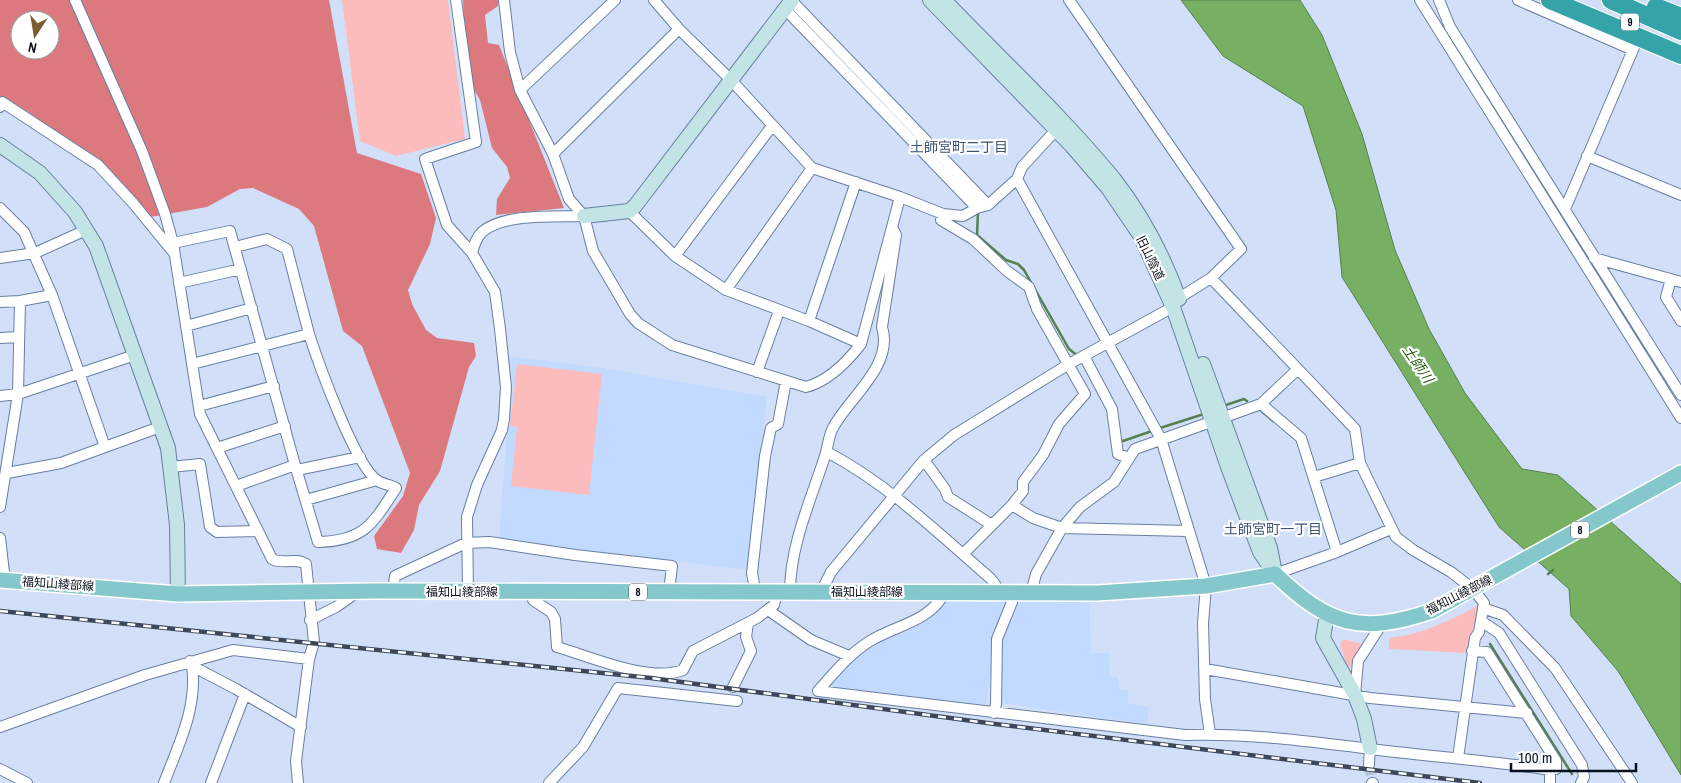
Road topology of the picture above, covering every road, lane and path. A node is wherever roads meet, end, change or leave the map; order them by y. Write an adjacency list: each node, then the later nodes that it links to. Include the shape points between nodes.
1 (75, 0): 47 (street, via 142,151)
2 (456, 0): 50 (street, via 476,142 425,159 447,225)
3 (615, 0): 26 (street)
4 (654, 0): 20 (street)
5 (930, 0): 29 (street, 旧山陰道)
6 (944, 0): 63 (street, via 1115,180 1152,236)
7 (1069, 0): 56 (street, via 1241,249)
8 (1420, 0): 18 (street)
9 (1428, 0): 18 (street)
10 (1439, 0): 41 (street, via 1450,27)
11 (1518, 0): 22 (street)
12 (1550, 0): 22 (highway, 9)
13 (1579, 0): 23 (highway, 9)
14 (1611, 0): 21 (highway, 9)
15 (1639, 0): 19 (highway, 9)
16 (506, 2): 26 (street, via 510,52)
17 (790, 3): 25 (street); 38 (street); 40 (street)
18 (1428, 14): 90 (street)
19 (1681, 17)
20 (678, 28): 25 (street); 31 (street)
21 (1681, 31)
22 (1636, 44): 24 (highway, 9); 32 (street)
23 (1681, 44)
24 (1681, 55)
25 (732, 81): 28 (street); 42 (street)
26 (520, 90): 31 (street)
27 (0, 107): 51 (street, via 2,102 98,165)
28 (772, 126): 33 (street); 52 (street)
29 (1056, 130): 34 (street, via 1022,167); 63 (street, 旧山陰道, via 1124,210)
30 (0, 145): 46 (street, via 40,173 75,212)
31 (553, 154): 44 (street, via 569,199)
32 (1588, 156): 36 (street); 41 (street)
33 (812, 168): 35 (street); 59 (street)
34 (1017, 179): 38 (street); 72 (street)
35 (856, 182): 37 (street); 67 (street)
36 (1681, 195)
37 (900, 197): 43 (street); 45 (street)
38 (988, 205): 40 (street)
39 (0, 208): 49 (street, via 24,232)
40 (976, 208): 43 (street, via 963,216)
41 (1565, 209): 54 (street)
42 (629, 211): 44 (street); 52 (street)
43 (943, 214): 78 (street, via 941,220 974,240 1029,287 1036,310)
44 (584, 216): 50 (street, via 514,219 496,224 479,236); 80 (street, via 593,251 638,323 672,345)
45 (892, 227): 73 (street); 96 (street, via 896,235 882,327 885,337 879,359 864,388 833,427)
46 (86, 230): 49 (street); 75 (street, via 96,246)
47 (173, 242): 48 (street, via 230,231); 51 (street)
48 (235, 247): 55 (street); 69 (street, via 268,239 287,249)
49 (35, 253): 53 (street); 60 (street)
50 (472, 253): 118 (street, via 495,292 506,387 502,430 477,485)
51 (175, 254): 58 (street)
52 (675, 256): 59 (street)
53 (0, 258)
54 (1594, 258): 57 (street); 85 (street)
55 (242, 269): 58 (street); 64 (street)
56 (1211, 278): 63 (street); 79 (street)
57 (1678, 279): 66 (street, via 1666,297)
58 (179, 283): 68 (street)
59 (726, 290): 65 (street)
60 (52, 295): 61 (street); 81 (street)
61 (20, 301): 62 (street); 70 (street)
62 (0, 302)
63 (1176, 303): 72 (street); 89 (street)
64 (252, 308): 68 (street); 74 (street)
65 (779, 311): 67 (street); 80 (street)
66 (1681, 320)
67 (809, 321): 73 (street)
68 (186, 326): 77 (street)
69 (309, 334): 74 (street); 97 (street, via 320,368)
70 (19, 337): 71 (street); 84 (street)
71 (0, 338)
72 (1107, 343): 76 (street); 93 (street)
73 (862, 344): 82 (street, via 820,383 806,387)
74 (263, 346): 77 (street); 83 (street)
75 (135, 355): 81 (street); 92 (street)
76 (1084, 356): 78 (street); 98 (street, via 1112,409 1118,454)
77 (192, 364): 88 (street)
78 (1069, 364): 99 (street, via 954,435); 110 (street, via 1085,394 1059,424)
79 (1298, 369): 87 (street); 100 (street, via 1355,429)
80 (756, 372): 82 (street)
81 (80, 374): 84 (street); 94 (street)
82 (786, 381): 123 (street, via 778,424 772,428 766,456 752,573)
83 (274, 386): 88 (street); 91 (street)
84 (18, 394): 86 (street); 103 (street)
85 (1681, 395)
86 (0, 396)
87 (1261, 404): 89 (street); 105 (street, via 1300,438)
88 (199, 406): 95 (street)
89 (1218, 418): 93 (street); 121 (street, via 1270,548)
90 (1681, 418)
91 (285, 426): 95 (street); 102 (street)
92 (160, 427): 94 (street); 101 (street)
93 (1161, 440): 98 (street, via 1134,449); 116 (street)
94 (105, 447): 103 (street, via 61,463)
95 (217, 448): 107 (street)
96 (826, 452): 108 (street, via 871,478); 129 (street, via 796,542)
97 (360, 457): 102 (street); 106 (street)
98 (1129, 458): 113 (street, via 1114,482 1080,507)
99 (924, 460): 108 (street); 112 (street, via 946,489 948,497)
100 (1360, 463): 105 (street); 114 (street)
101 (171, 468): 115 (street, via 200,464 210,527 218,532); 136 (street, via 178,525)
102 (296, 468): 107 (street); 109 (street)
103 (6, 473): 111 (street)
104 (1681, 473): 125 (main road, 福知山綾部線 / 8)
105 (1314, 477): 119 (street)
106 (377, 480): 109 (street); 109 (street, via 396,488 373,521 357,536 318,542)
107 (236, 486): 115 (street)
108 (894, 496): 120 (street); 130 (street, via 831,572)
109 (306, 500)
110 (1012, 505): 112 (street); 113 (street, via 1033,518)
111 (0, 507)
112 (992, 525): 120 (street)
113 (1062, 528): 116 (street); 135 (street)
114 (1391, 529): 119 (street); 125 (street, via 1413,550)
115 (258, 531): 137 (street, via 272,559 300,560 306,564)
116 (1188, 531): 124 (street)
117 (0, 538): 122 (street)
118 (466, 543): 126 (street, via 395,576); 128 (street, via 489,542 672,566); 134 (street)
119 (1337, 552): 121 (street)
120 (963, 554): 132 (street, via 995,584)
121 (1275, 574): 124 (main road, 福知山綾部線 / 8); 140 (main road, 福知山綾部線 / 8)
122 (3, 580): 136 (main road, 福知山綾部線 / 8)
123 (754, 584)
124 (1206, 586): 135 (main road, 福知山綾部線 / 8, via 1097,593); 151 (street, via 1203,622)
125 (1476, 588): 138 (street); 144 (main road, 福知山綾部線 / 8, via 1432,611)
126 (393, 592): 133 (main road, 福知山綾部線 / 8); 134 (main road, 福知山綾部線 / 8)
127 (533, 592): 128 (main road, 福知山綾部線 / 8); 134 (main road, 福知山綾部線 / 8); 143 (street, via 533,600 551,612 555,619 557,648 655,674 683,670 693,651)
128 (669, 592): 129 (main road, 福知山綾部線 / 8)
129 (784, 592): 130 (main road, 福知山綾部線 / 8); 139 (street)
130 (821, 592): 131 (main road, 福知山綾部線 / 8)
131 (945, 592): 132 (main road, 福知山綾部線 / 8); 148 (street, via 939,604 922,618 899,626)
132 (994, 592): 135 (main road, 福知山綾部線 / 8)
133 (356, 593): 137 (main road, 福知山綾部線 / 8); 141 (street)
134 (468, 593)
135 (1023, 593): 157 (street, via 997,639)
136 (178, 594): 137 (main road, 福知山綾部線 / 8)
137 (309, 594): 141 (street)
138 (1483, 608): 142 (street); 174 (street, via 1503,615 1555,668)
139 (768, 610): 143 (street); 148 (street, via 812,640)
140 (1327, 614): 144 (main road, 福知山綾部線 / 8, via 1359,624); 154 (street, via 1323,638)
141 (310, 620): 149 (street, via 314,642)
142 (1481, 621): 145 (street); 173 (street, via 1499,633 1582,765)
143 (748, 623): 152 (street, via 746,637 751,651)
144 (1381, 625): 154 (street, via 1358,661)
145 (1479, 632): 146 (street, via 1474,638); 147 (street)
146 (1472, 651): 147 (street); 156 (street)
147 (1487, 652): 158 (street)
148 (849, 656): 157 (street, via 818,692)
149 (309, 659): 150 (street, via 233,650); 159 (street)
150 (191, 664): 153 (street); 160 (street); 168 (street, via 193,694 188,717)
151 (1205, 669): 154 (street); 161 (street)
152 (733, 687)
153 (245, 694): 159 (street); 169 (street)
154 (1355, 695): 156 (street); 162 (street)
155 (737, 700): 171 (street, via 618,688 583,747)
156 (1466, 706): 158 (street); 163 (street)
157 (994, 713): 161 (street, via 1185,735)
158 (1526, 713): 166 (street, via 1556,761 1556,768)
159 (301, 727): 170 (street, via 296,761)
160 (0, 728)
161 (1210, 734): 162 (street)
162 (1370, 748): 163 (street); 164 (street)
163 (1458, 758): 166 (street)
164 (1369, 765)
165 (0, 769): 167 (street)
166 (1550, 770): 172 (street)
167 (27, 783)
168 (164, 783)
169 (211, 783)
170 (298, 783)
171 (549, 783)
172 (1550, 783)
173 (1582, 783)
174 (1632, 783)

